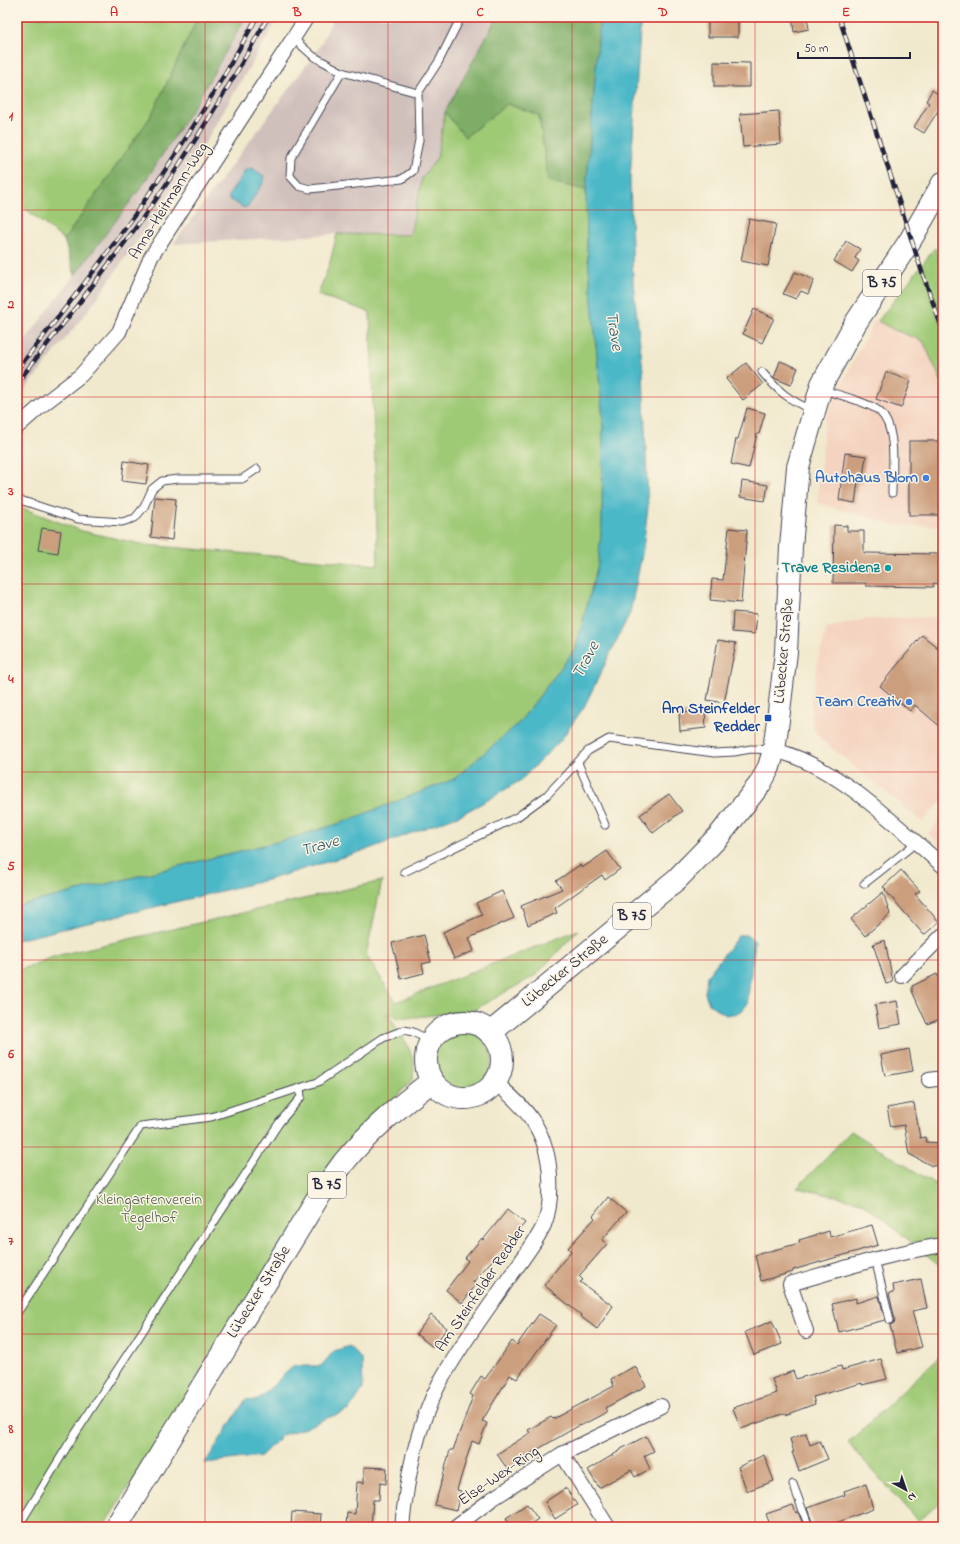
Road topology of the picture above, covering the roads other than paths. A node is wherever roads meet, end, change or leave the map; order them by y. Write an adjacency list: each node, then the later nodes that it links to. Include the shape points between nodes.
1 (307, 17): 3 (street, Anna-Heitmann-Weg)
2 (461, 17): 5 (lane, via 439,61)
3 (293, 38): 4 (lane, via 313,56); 10 (street, Anna-Heitmann-Weg, via 151,257 119,332 81,376)
4 (342, 72): 5 (lane); 5 (lane, via 291,158 290,176 299,186 310,189 402,179 413,172 419,140)
5 (418, 93)
6 (943, 183): 8 (main road, Lübecker Straße / B 75, via 911,239 855,324)
7 (762, 372): 9 (lane, via 776,389 793,402)
8 (821, 390): 9 (main road, Lübecker Straße / B 75); 12 (lane, via 862,403 880,412 888,425 892,444)
9 (814, 411): 14 (main road, Lübecker Straße / B 75, via 798,467 786,652)
10 (17, 427)
11 (257, 469): 13 (lane, via 242,480 162,481 152,489 144,507 135,518 122,522 78,519)
12 (892, 493)
13 (17, 499)
14 (774, 750): 15 (lane, via 751,748 714,753 609,739 588,751); 17 (street, via 807,761 835,778); 23 (main road, Lübecker Straße / B 75, via 760,784 719,836 677,879)
15 (578, 763): 16 (lane); 19 (lane, via 547,795 517,817)
16 (605, 825)
17 (916, 843): 18 (street); 20 (lane)
18 (943, 866)
19 (404, 872)
20 (864, 884)
21 (943, 935): 22 (street)
22 (902, 976)
23 (490, 1033): 24 (main road, via 479,1025 460,1022 445,1027); 26 (main road, via 498,1044 501,1056 499,1073)
24 (431, 1041): 25 (main road, via 426,1059); 27 (lane, via 404,1030 383,1038 318,1082)
25 (432, 1081): 26 (main road, via 448,1094 463,1098 480,1094); 37 (main road, Lübecker Straße / B 75, via 404,1102 379,1126 345,1161 317,1199)
26 (494, 1082): 38 (street, Am Steinfelder Redder, via 532,1118 541,1135 550,1173 551,1192 548,1210 532,1246 469,1335 433,1397 411,1462)
27 (300, 1088): 30 (lane, via 211,1117 141,1126); 36 (lane, via 301,1097 279,1122 68,1444)
28 (943, 1245): 29 (street)
29 (875, 1259): 31 (lane); 32 (street, via 790,1284)
30 (17, 1312)
31 (890, 1320)
32 (806, 1331)
33 (662, 1406): 34 (street, Else-Wex-Ring)
34 (562, 1454): 39 (street, Else-Wex-Ring); 40 (street, Else-Wex-Ring)
35 (793, 1484): 41 (lane)
36 (18, 1527)
37 (116, 1527)
38 (402, 1527)
39 (454, 1527)
40 (608, 1527)
41 (809, 1527)

